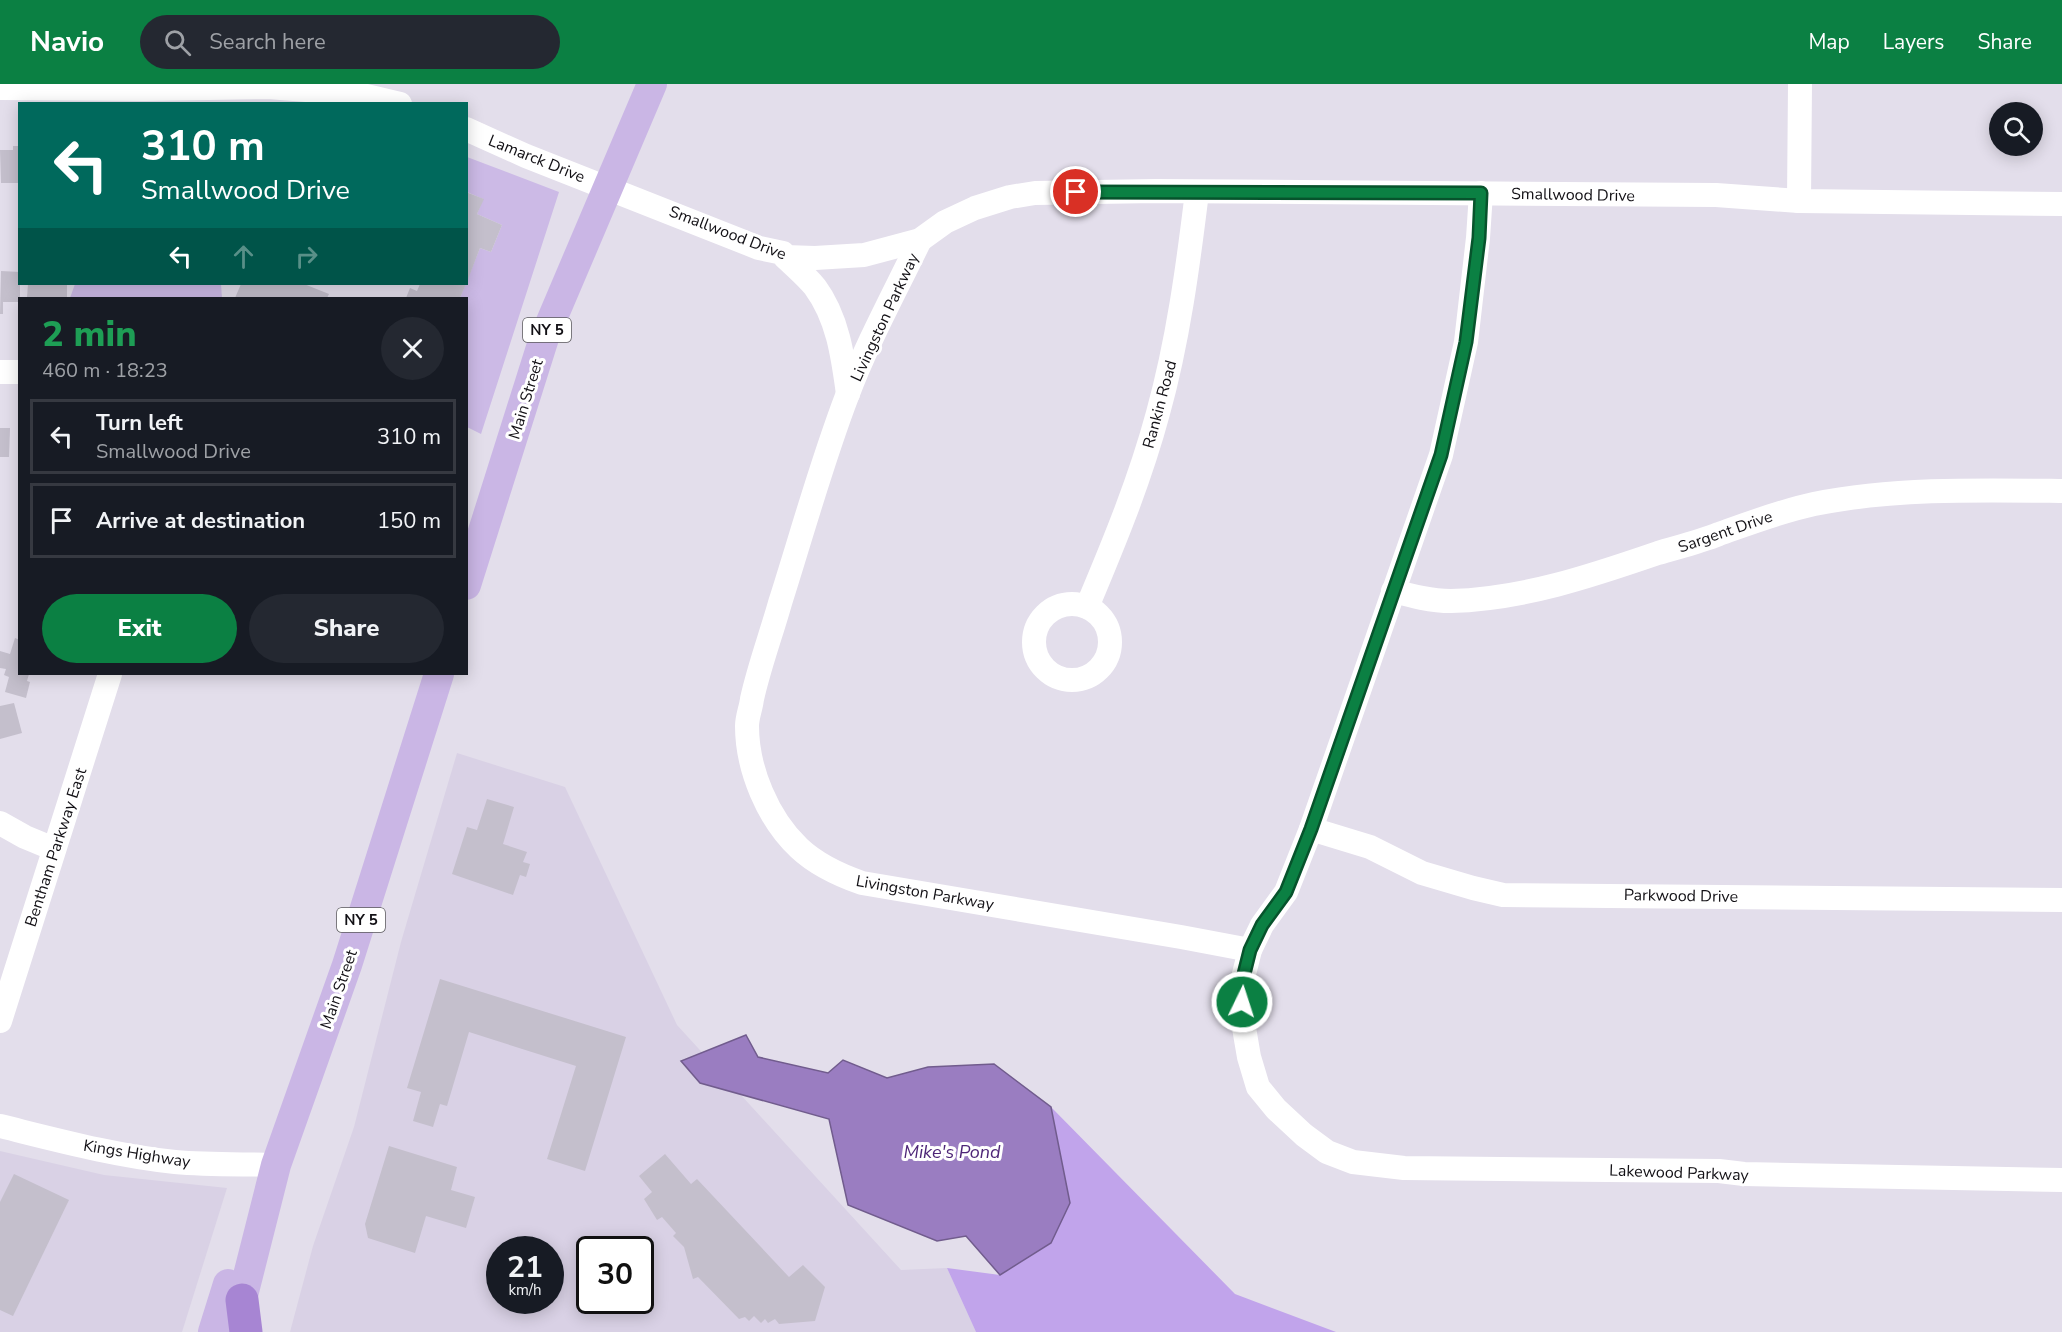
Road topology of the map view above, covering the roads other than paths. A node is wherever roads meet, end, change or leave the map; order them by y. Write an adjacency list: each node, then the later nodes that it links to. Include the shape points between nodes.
1 (651, 84): 8 (main road, Main Street / NY 5)
2 (1800, 84): 11 (street)
3 (300, 87): 4 (street); 5 (street)
4 (0, 88)
5 (332, 88): 6 (street)
6 (392, 102)
7 (468, 130): 8 (street, Lamarck Drive)
8 (608, 186): 14 (street, Smallwood Drive); 19 (main road, Main Street / NY 5, via 544,338)
9 (1197, 192): 10 (street, Smallwood Drive); 13 (street, Smallwood Drive, via 1035,193 1010,197 945,222); 21 (street, Rankin Road, via 1187,276 1158,413 1140,474)
10 (1481, 193): 11 (street, Smallwood Drive, via 1716,195); 20 (street, Lakewood Parkway, via 1479,238 1459,376 1441,455)
11 (1799, 201): 12 (street, Smallwood Drive)
12 (2062, 204)
13 (921, 240): 14 (street, Smallwood Drive, via 864,255); 17 (street, Livingston Parkway)
14 (786, 257): 17 (street, Livingston Parkway, via 815,288 831,318 841,346)
15 (0, 372): 16 (street)
16 (18, 372)
17 (848, 394): 28 (street, Livingston Parkway, via 756,683 747,723 760,788 786,833 819,864 862,883)
18 (2062, 491): 20 (street, Sargent Drive, via 1993,490 1856,498 1768,516 1538,590 1450,601)
19 (468, 579)
20 (1393, 591): 25 (street, Lakewood Parkway)
21 (1088, 607)
22 (110, 675): 26 (street, Bentham Parkway East)
23 (439, 675): 31 (main road, Main Street / NY 5, via 347,965)
24 (0, 823): 26 (street)
25 (1311, 829): 27 (street, Parkwood Drive, via 1370,847 1422,873 1503,895); 28 (street, Lakewood Parkway, via 1286,892)
26 (54, 849): 29 (street, Bentham Parkway East)
27 (2062, 900)
28 (1250, 950): 32 (street, Lakewood Parkway, via 1242,982 1243,1022 1258,1087 1304,1135 1327,1152 1353,1162 1404,1168)
29 (0, 1021)
30 (0, 1126): 31 (street, Kings Highway, via 146,1158)
31 (276, 1165): 33 (main road, Main Street / NY 5); 34 (main road, Main Street / NY 5, via 243,1230)
32 (2062, 1180)
33 (242, 1300): 35 (main road, Main Street / NY 5); 36 (highway)
34 (213, 1332)
35 (234, 1332)
36 (246, 1332)

